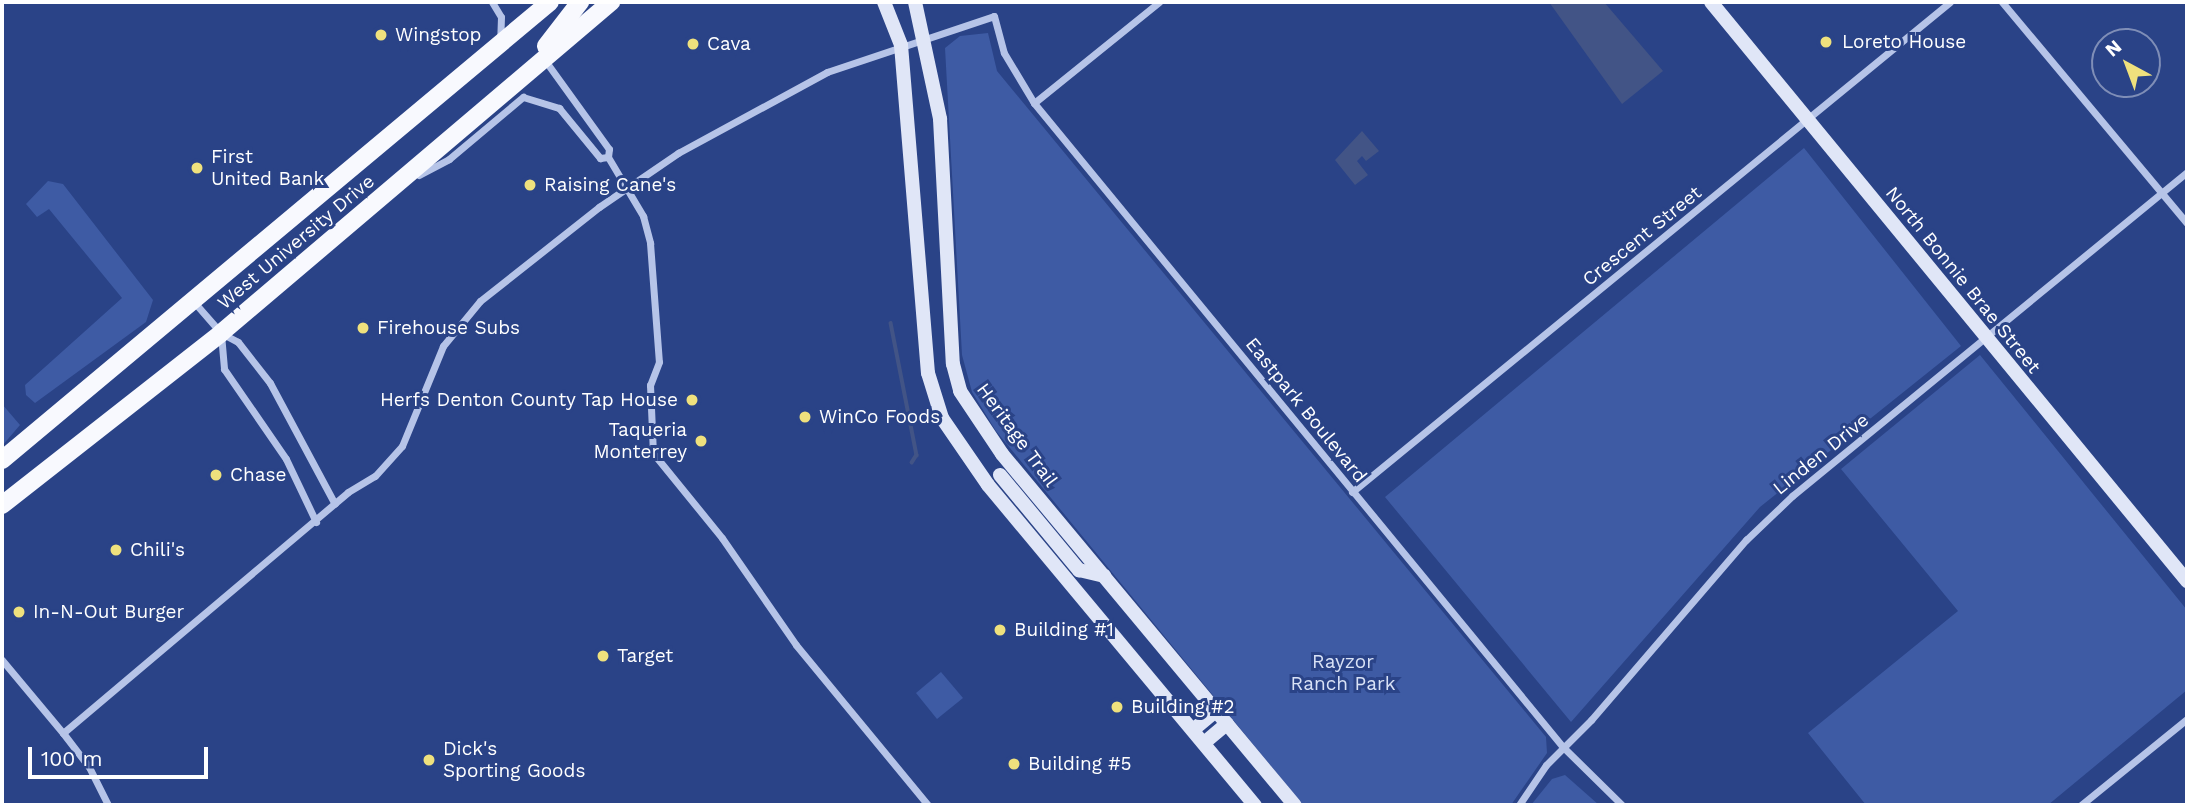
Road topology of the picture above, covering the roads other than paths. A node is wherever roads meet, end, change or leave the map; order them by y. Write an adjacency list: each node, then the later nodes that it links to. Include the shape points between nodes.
1 (492, 2): 12 (street, via 501,17)
2 (550, 2): 12 (main road, West University Drive)
3 (580, 2): 15 (main road)
4 (611, 2): 14 (main road, West University Drive)
5 (884, 2): 13 (street)
6 (915, 2): 11 (street, Heritage Trail)
7 (1159, 2): 16 (street)
8 (1711, 2): 17 (street, North Bonnie Brae Street)
9 (1950, 2): 17 (street, Crescent Street)
10 (2002, 2): 22 (street)
11 (925, 38): 13 (street); 16 (street, Eastpark Boulevard, via 994,16 1004,53); 33 (street, Heritage Trail, via 940,119 953,364 960,391 1002,454)
12 (499, 44): 24 (main road, West University Drive)
13 (901, 45): 20 (street, via 827,72); 39 (street, via 928,373 942,418 988,485)
14 (544, 59): 15 (main road, West University Drive); 18 (street, via 609,149)
15 (523, 77): 21 (main road, West University Drive)
16 (1034, 103): 29 (street, Eastpark Boulevard)
17 (1808, 121): 26 (street, North Bonnie Brae Street); 29 (street, Crescent Street)
18 (608, 158): 20 (street); 21 (street, via 600,158 559,108 523,97 449,159)
19 (2187, 172): 22 (street, Linden Drive)
20 (627, 186): 30 (street, via 480,301 443,346 402,446 375,477); 44 (street, via 650,243 659,362 650,385 653,453 722,538 796,645)
21 (390, 189): 25 (main road, West University Drive)
22 (2162, 193): 23 (street); 26 (street, Linden Drive)
23 (2187, 223)
24 (194, 302): 25 (street); 27 (main road, West University Drive)
25 (221, 333): 30 (street, via 238,342 271,383); 31 (main road, West University Drive); 32 (street, via 224,369 286,459)
26 (1987, 340): 34 (street, North Bonnie Brae Street); 42 (street, Linden Drive, via 1792,496 1746,540)
27 (2, 460)
28 (1000, 475): 33 (street, via 1079,570)
29 (1352, 492): 42 (street, Eastpark Boulevard)
30 (335, 504): 32 (street)
31 (2, 507)
32 (316, 522): 40 (street)
33 (1104, 576): 36 (street, Heritage Trail)
34 (2187, 581)
35 (2, 660): 40 (street)
36 (1216, 711): 38 (street, Heritage Trail); 39 (street)
37 (2187, 719): 49 (street)
38 (1227, 724): 41 (street); 46 (street, Heritage Trail)
39 (1193, 730): 41 (street)
40 (64, 733): 43 (street, via 89,767)
41 (1204, 743): 45 (street)
42 (1563, 747): 47 (street, Linden Drive); 48 (street, Eastpark Boulevard)
43 (108, 805)
44 (928, 805)
45 (1255, 805)
46 (1294, 805)
47 (1518, 805)
48 (1622, 805)
49 (2081, 805)

